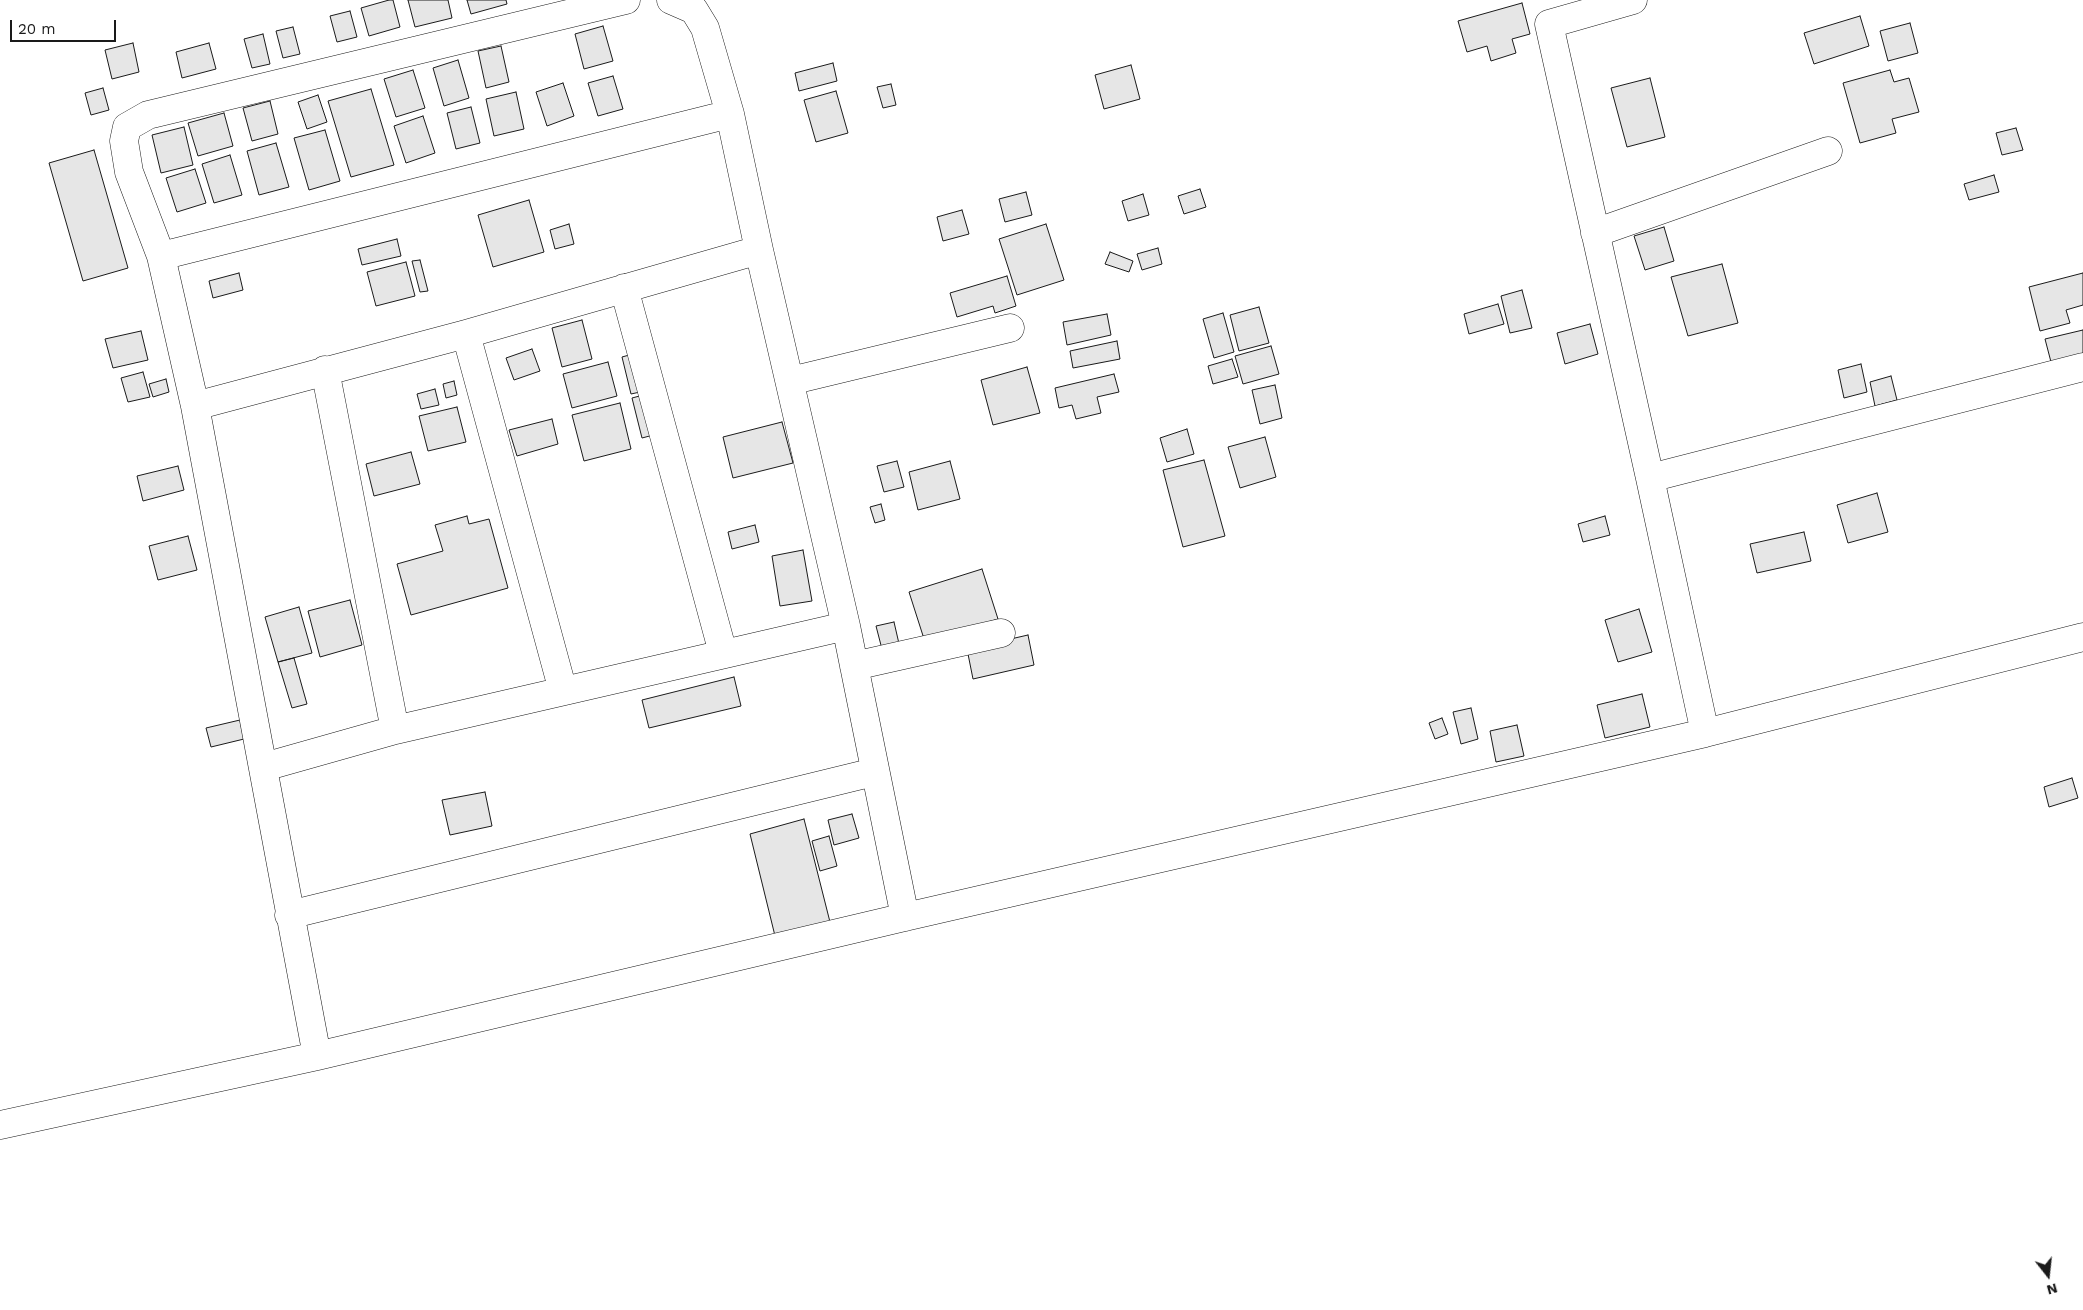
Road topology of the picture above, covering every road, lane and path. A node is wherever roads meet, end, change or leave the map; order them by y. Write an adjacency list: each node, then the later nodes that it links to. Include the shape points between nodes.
1 (626, 0): 8 (street, via 138,120 128,127 125,154)
2 (671, 0): 4 (street, via 694,10 705,28)
3 (1633, 0): 6 (street, via 1549,24)
4 (730, 114): 7 (street); 8 (street)
5 (1828, 151): 6 (street)
6 (1595, 233): 16 (street)
7 (759, 250): 9 (street); 14 (street)
8 (161, 256): 15 (street)
9 (624, 288): 11 (street); 20 (street)
10 (1010, 328): 14 (street)
11 (466, 334): 13 (street); 22 (street)
12 (2083, 367): 16 (street)
13 (325, 370): 15 (street); 23 (street)
14 (790, 381): 17 (street)
15 (195, 406): 25 (street)
16 (1650, 478): 24 (street)
17 (846, 626): 20 (street); 21 (street)
18 (1001, 633): 21 (street)
19 (2083, 637): 24 (street)
20 (723, 654): 22 (street)
21 (854, 666): 26 (street)
22 (563, 691): 23 (street)
23 (395, 730): 25 (street)
24 (1705, 733): 28 (street)
25 (264, 767): 27 (street)
26 (874, 772): 27 (street); 28 (street)
27 (290, 915): 29 (street)
28 (905, 917): 29 (street)
29 (317, 1056): 30 (street)
30 (0, 1125)

